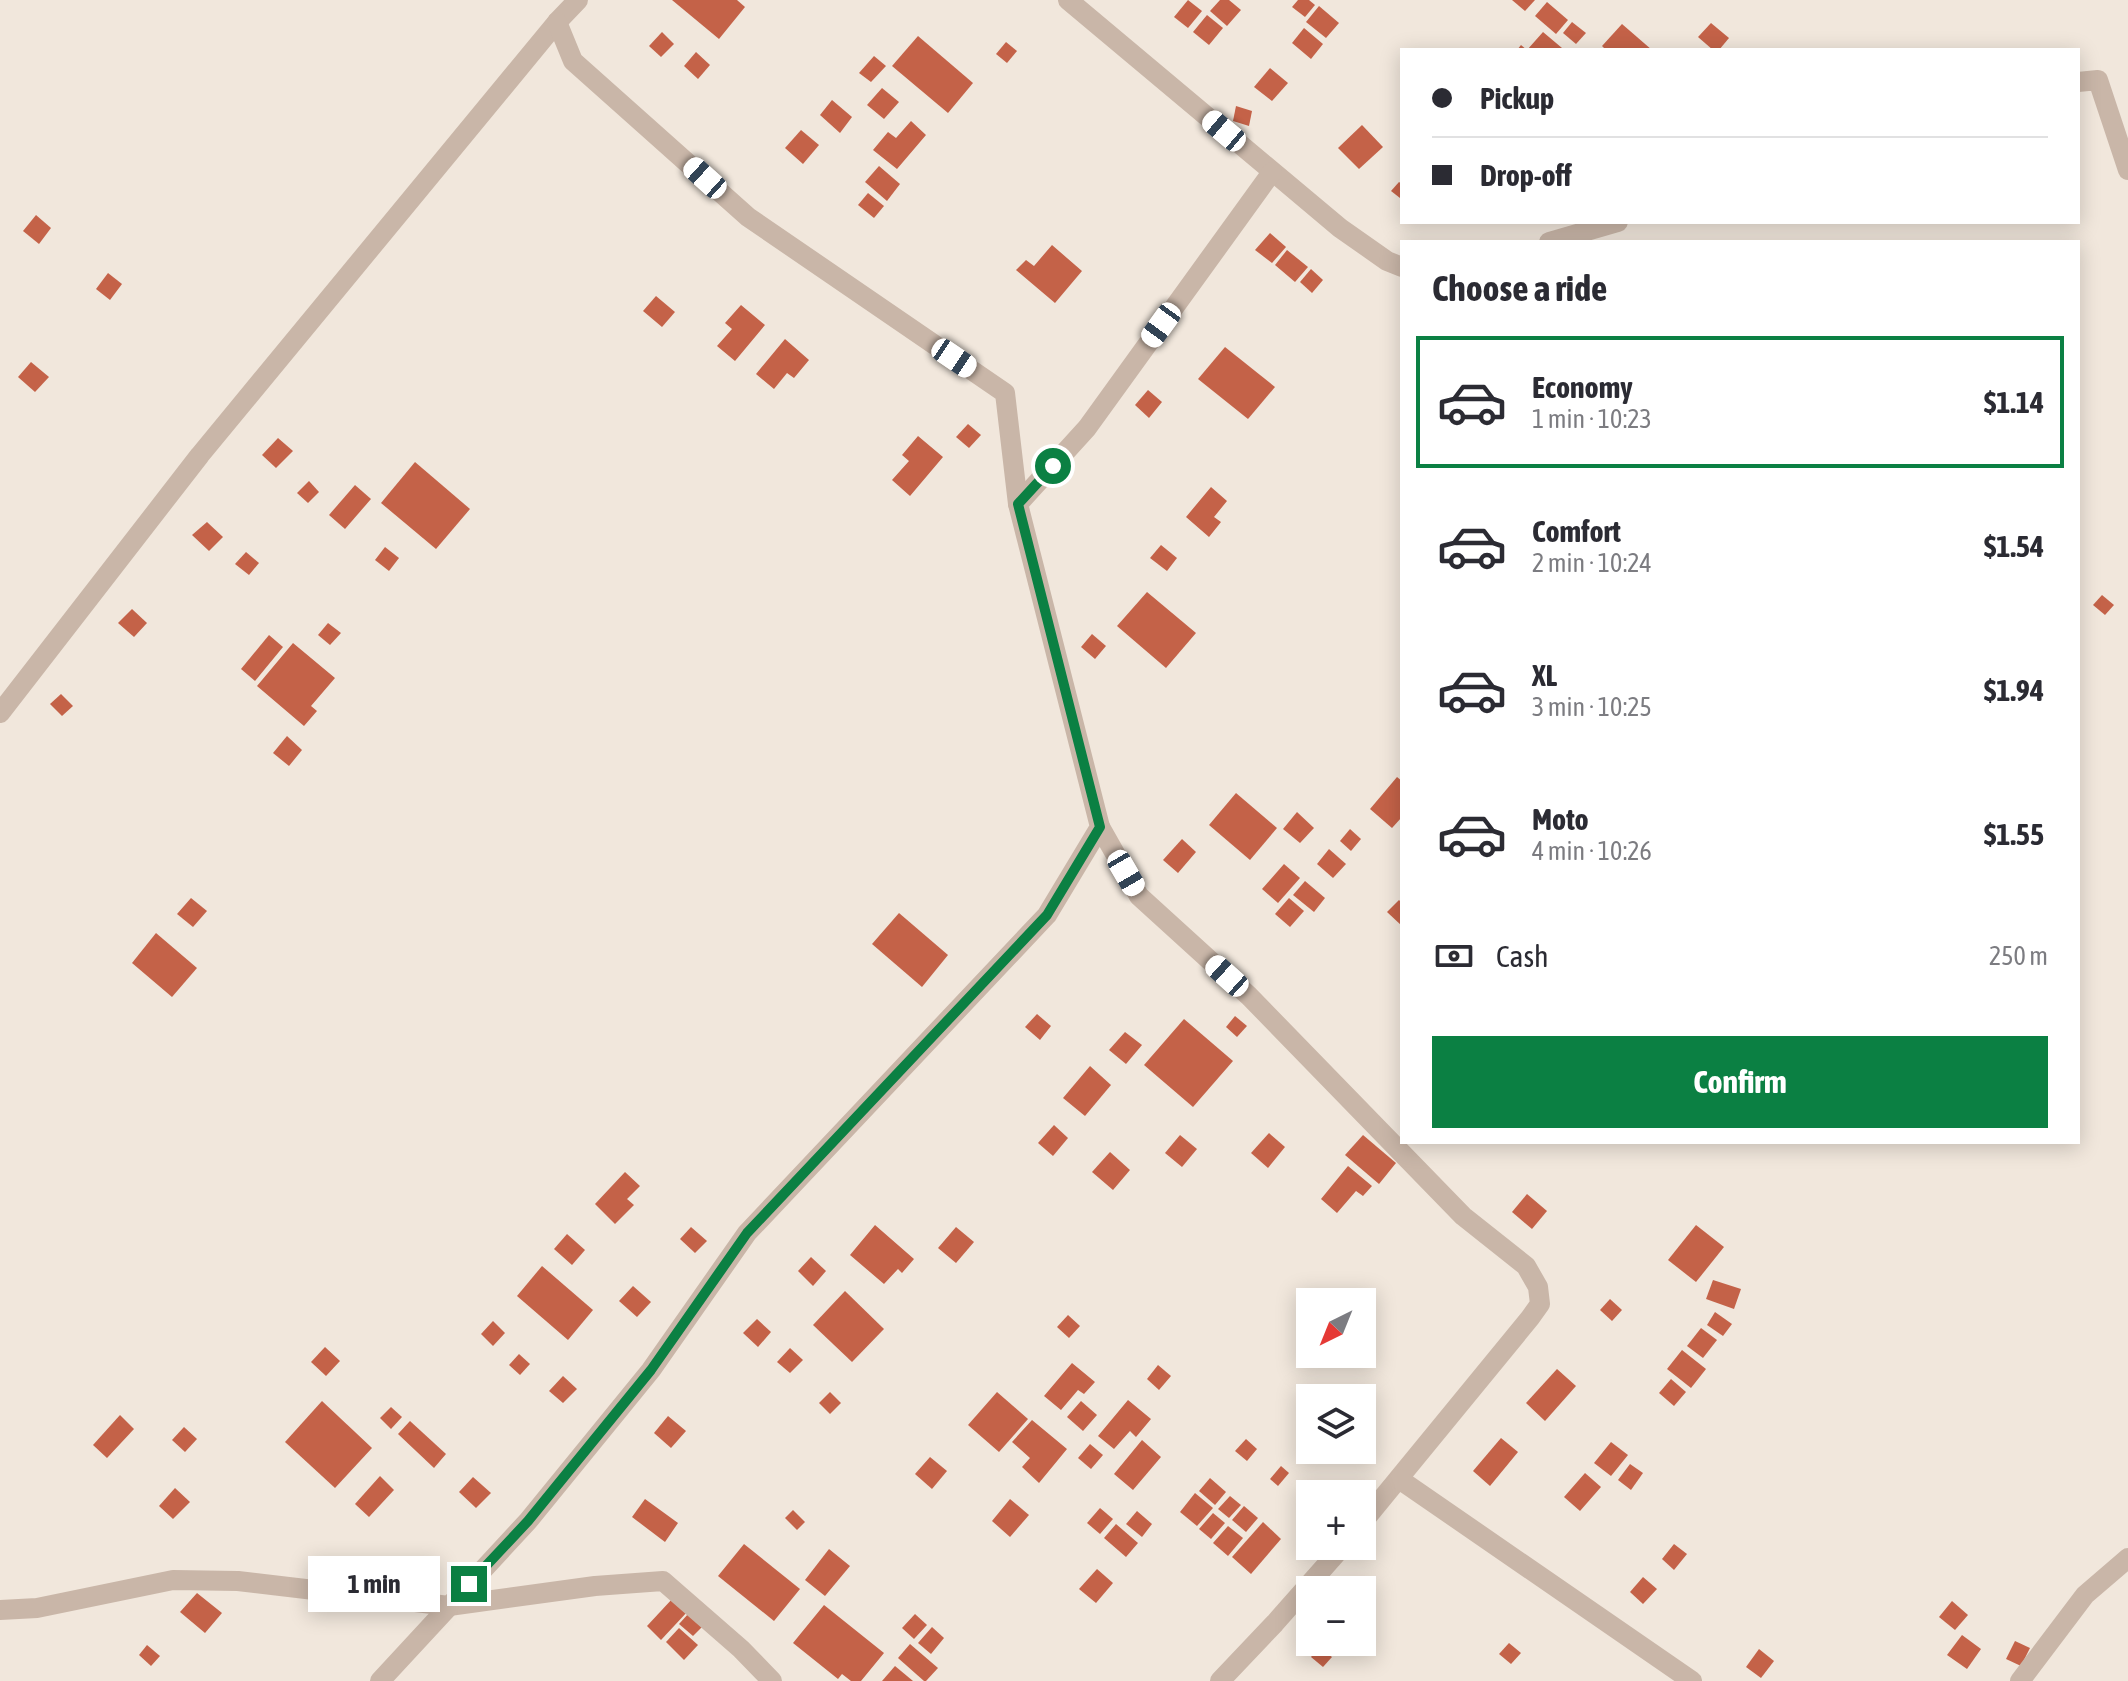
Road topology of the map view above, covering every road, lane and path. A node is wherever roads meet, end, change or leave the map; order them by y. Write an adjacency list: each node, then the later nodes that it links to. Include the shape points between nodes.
1 (578, 0): 3 (street)
2 (1068, 0): 6 (street)
3 (557, 22): 10 (street, via 573,61 748,217 1005,393); 11 (street, via 200,455)
4 (2080, 82): 5 (street, via 2098,80)
5 (2128, 170)
6 (1272, 172): 9 (street, via 1340,228); 10 (street, via 1087,428)
7 (1611, 224): 8 (street)
8 (1556, 240)
9 (1400, 266)
10 (1018, 504): 12 (street)
11 (0, 713)
12 (1100, 827): 13 (street, via 1139,896 1249,996 1463,1216 1526,1266 1538,1287 1540,1304 1530,1318); 17 (street, via 1047,915 747,1233 651,1370 528,1521)
13 (1399, 1479): 14 (street); 22 (street)
14 (1376, 1506)
15 (2128, 1558): 23 (street, via 2085,1595)
16 (1331, 1560): 21 (street)
17 (449, 1606): 18 (street, via 238,1581 173,1580 37,1608); 19 (street); 20 (street, via 663,1581)
18 (0, 1610)
19 (380, 1681)
20 (772, 1681)
21 (1220, 1681)
22 (1692, 1681)
23 (2020, 1681)

